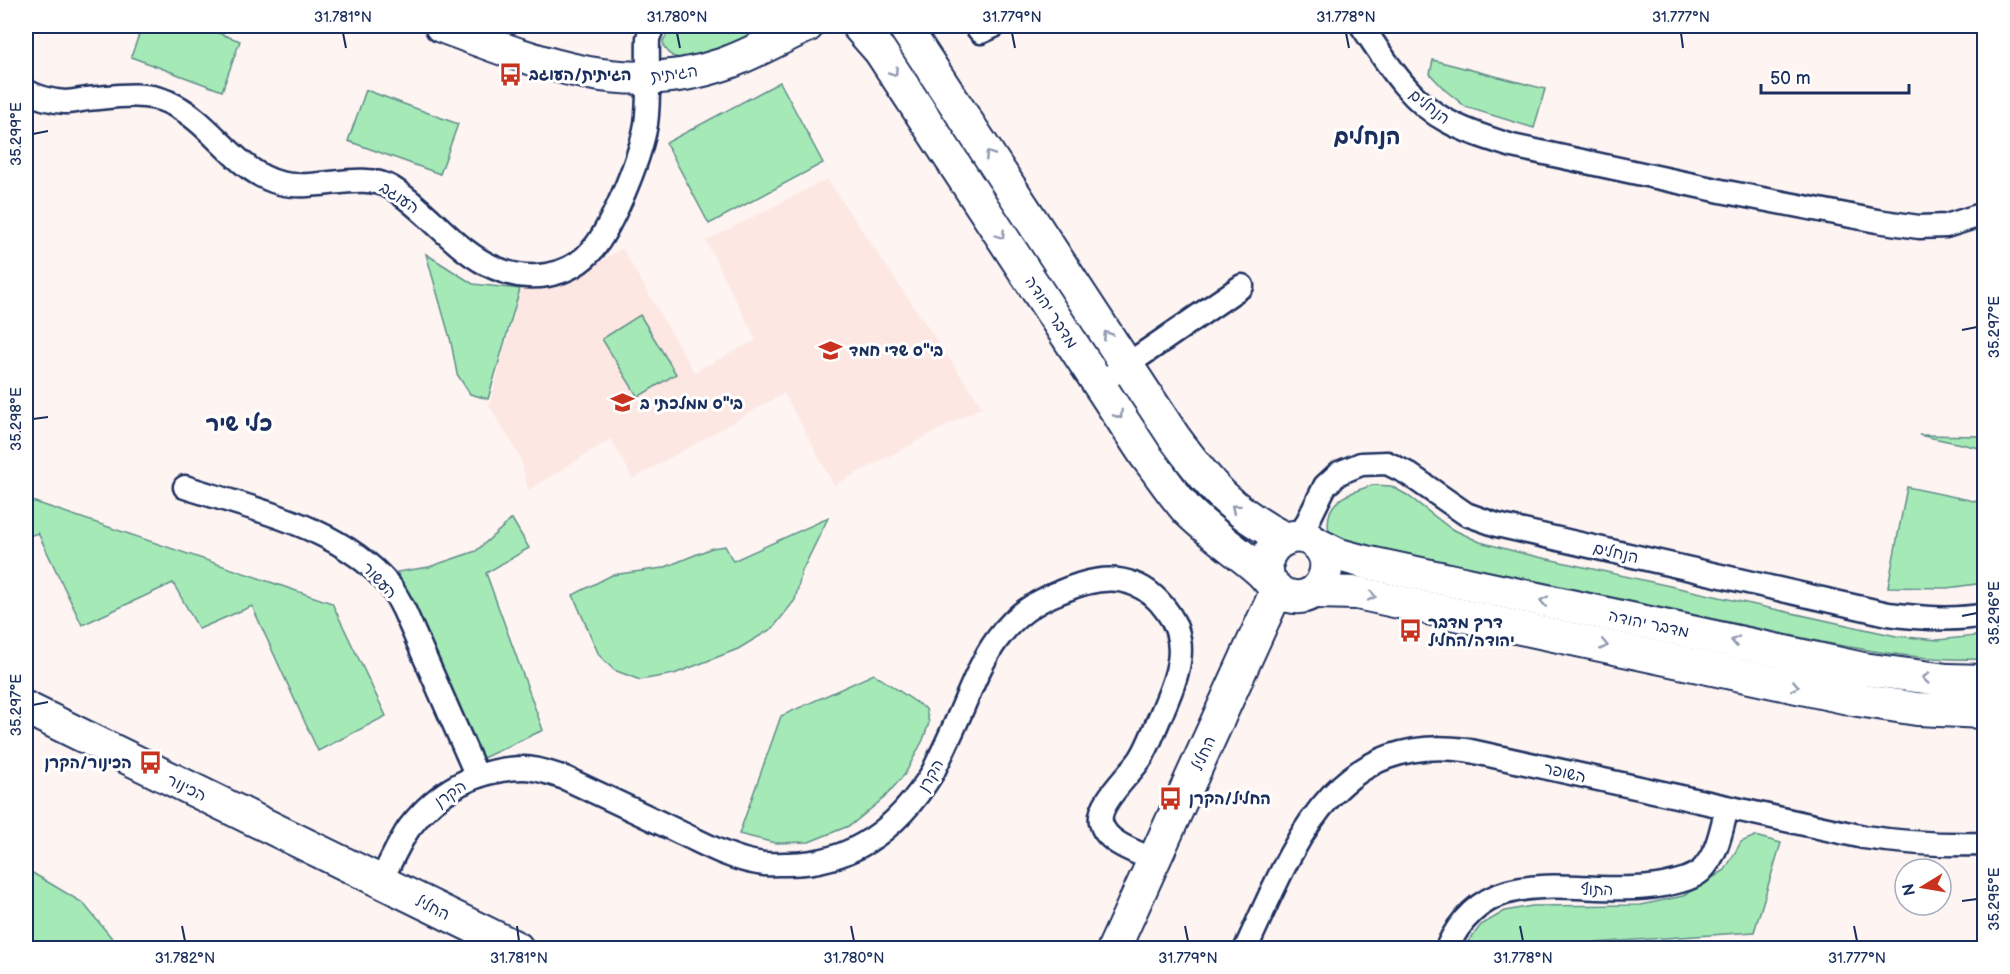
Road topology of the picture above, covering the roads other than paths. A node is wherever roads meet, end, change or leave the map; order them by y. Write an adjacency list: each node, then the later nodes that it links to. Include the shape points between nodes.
1 (441, 26): 9 (street, הגיתית, via 551,66 588,74)
2 (653, 26): 9 (street, העוגב, via 648,38)
3 (858, 26): 14 (street, מדבר יהודה, one-way to 14, via 892,69)
4 (904, 26): 13 (street, מדבר יהודה, one-way to 4)
5 (976, 26): 6 (street, via 981,32)
6 (994, 26)
7 (1362, 26): 11 (street, הנחלים, via 1423,104 1446,121 1482,137 1753,198 1877,221 1946,226)
8 (802, 27): 9 (street, הגיתית, via 723,65)
9 (648, 77): 10 (street, העוגב, via 641,144 605,232 573,266 547,276 527,277 474,257 411,202 376,181 303,186 256,174 206,127 166,101 132,97 66,102)
10 (26, 91)
11 (1984, 214)
12 (1242, 286): 13 (street)
13 (1127, 364): 14 (street); 16 (street, מדבר יהודה, one-way to 13, via 1242,514 1212,486 1174,437)
14 (1099, 384): 17 (street, מדבר יהודה, one-way to 17, via 1146,456 1188,510)
15 (185, 487): 23 (street, העשור, via 315,530 348,549 373,570 390,587 404,610)
16 (1301, 540): 17 (street, via 1276,544 1270,553 1266,563); 18 (street, via 1323,553 1327,564 1322,585); 19 (street, הנחלים, via 1324,486 1339,473 1361,464 1387,463 1466,514 1497,525 1888,614 1926,618); 20 (street, מדבר יהודה, one-way to 16, via 1921,678 1863,669 1365,562)
17 (1273, 584): 18 (street, via 1292,597); 26 (street, החליל)
18 (1314, 592): 22 (street, מדבר יהודה, one-way to 22, via 1357,592 1858,700 1917,709)
19 (1984, 615)
20 (1984, 681)
21 (26, 708): 27 (street, הכינור)
22 (1984, 712)
23 (477, 776): 26 (street, הקרן, via 498,770 543,771 721,851 758,863 814,863 836,857 891,826 922,790 990,649 1015,618 1064,590 1083,583 1117,580 1134,584 1162,604 1177,628 1180,644 1176,680 1146,749 1101,813 1104,831 1112,839); 28 (street, הקרן, via 456,785 421,814)
24 (1727, 808): 25 (street, השופר, via 1897,842); 31 (street, השופר, via 1466,750 1421,748 1396,754 1371,764 1327,798 1302,834); 32 (street, התוף, via 1717,845 1700,872 1682,881 1646,888 1520,888 1471,911)
25 (1984, 844)
26 (1154, 860): 30 (street, החליל)
27 (349, 866): 28 (street, החליל)
28 (380, 882): 29 (street, החליל)
29 (517, 948)
30 (1114, 948)
31 (1246, 948)
32 (1447, 948)

